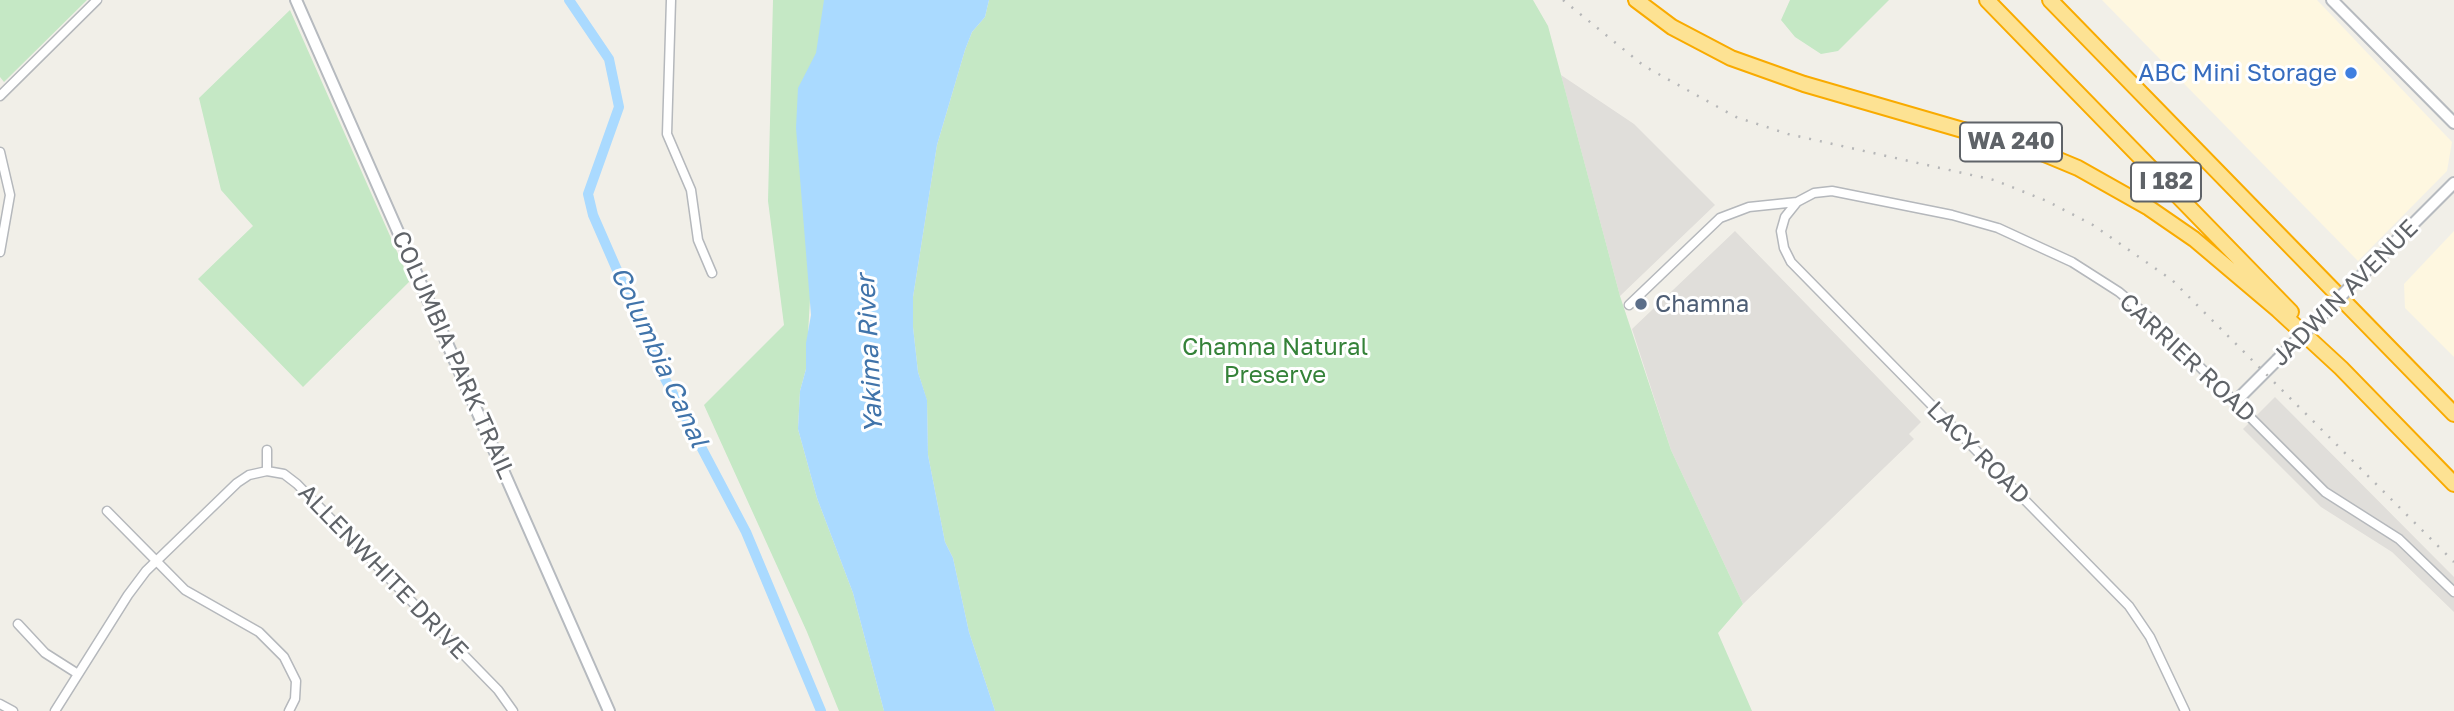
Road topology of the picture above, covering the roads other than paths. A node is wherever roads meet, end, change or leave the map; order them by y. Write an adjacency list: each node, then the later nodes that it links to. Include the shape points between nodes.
1 (97, 0): 8 (street)
2 (296, 0): 34 (main road, COLUMBIA PARK TRAIL)
3 (671, 0): 14 (street, via 667,134 691,190 698,240)
4 (1636, 0): 17 (highway, WA 240, via 1672,27 1731,58 1804,84 2006,140 2098,179 2194,239)
5 (1987, 0): 17 (highway, I 182, via 2271,289)
6 (2050, 0): 16 (highway, I 182)
7 (2332, 0): 9 (main road)
8 (0, 96)
9 (2454, 123)
10 (0, 152): 13 (street, via 10,195)
11 (2454, 183): 18 (main road, JADWIN AVENUE, bridge)
12 (1797, 202): 15 (street, CARRIER ROAD, via 1749,207 1720,218); 18 (street, CARRIER ROAD, via 1820,191 1839,192 1952,215 2034,243 2132,302); 35 (street, LACY ROAD, via 1785,217 1781,232 1791,262 2129,606 2150,637)
13 (0, 252)
14 (712, 273)
15 (1629, 305)
16 (2352, 310): 19 (highway); 20 (highway, I 182)
17 (2341, 368): 23 (highway, I 182)
18 (2235, 402): 26 (street, CARRIER ROAD, via 2325,492 2399,539)
19 (2454, 402)
20 (2454, 414)
21 (267, 450): 22 (street)
22 (267, 471): 25 (street, via 237,483); 33 (street, ALLENWHITE DRIVE, via 284,474 297,484 489,680)
23 (2454, 484)
24 (107, 511): 25 (street)
25 (157, 561): 28 (street, via 128,594); 32 (street, via 185,590 259,632 289,663 301,688)
26 (2454, 592)
27 (18, 624): 28 (street, via 45,653)
28 (78, 674): 31 (street)
29 (0, 704): 30 (street)
30 (13, 711)
31 (55, 711)
32 (289, 711)
33 (513, 711)
34 (609, 711)
35 (2185, 711)

